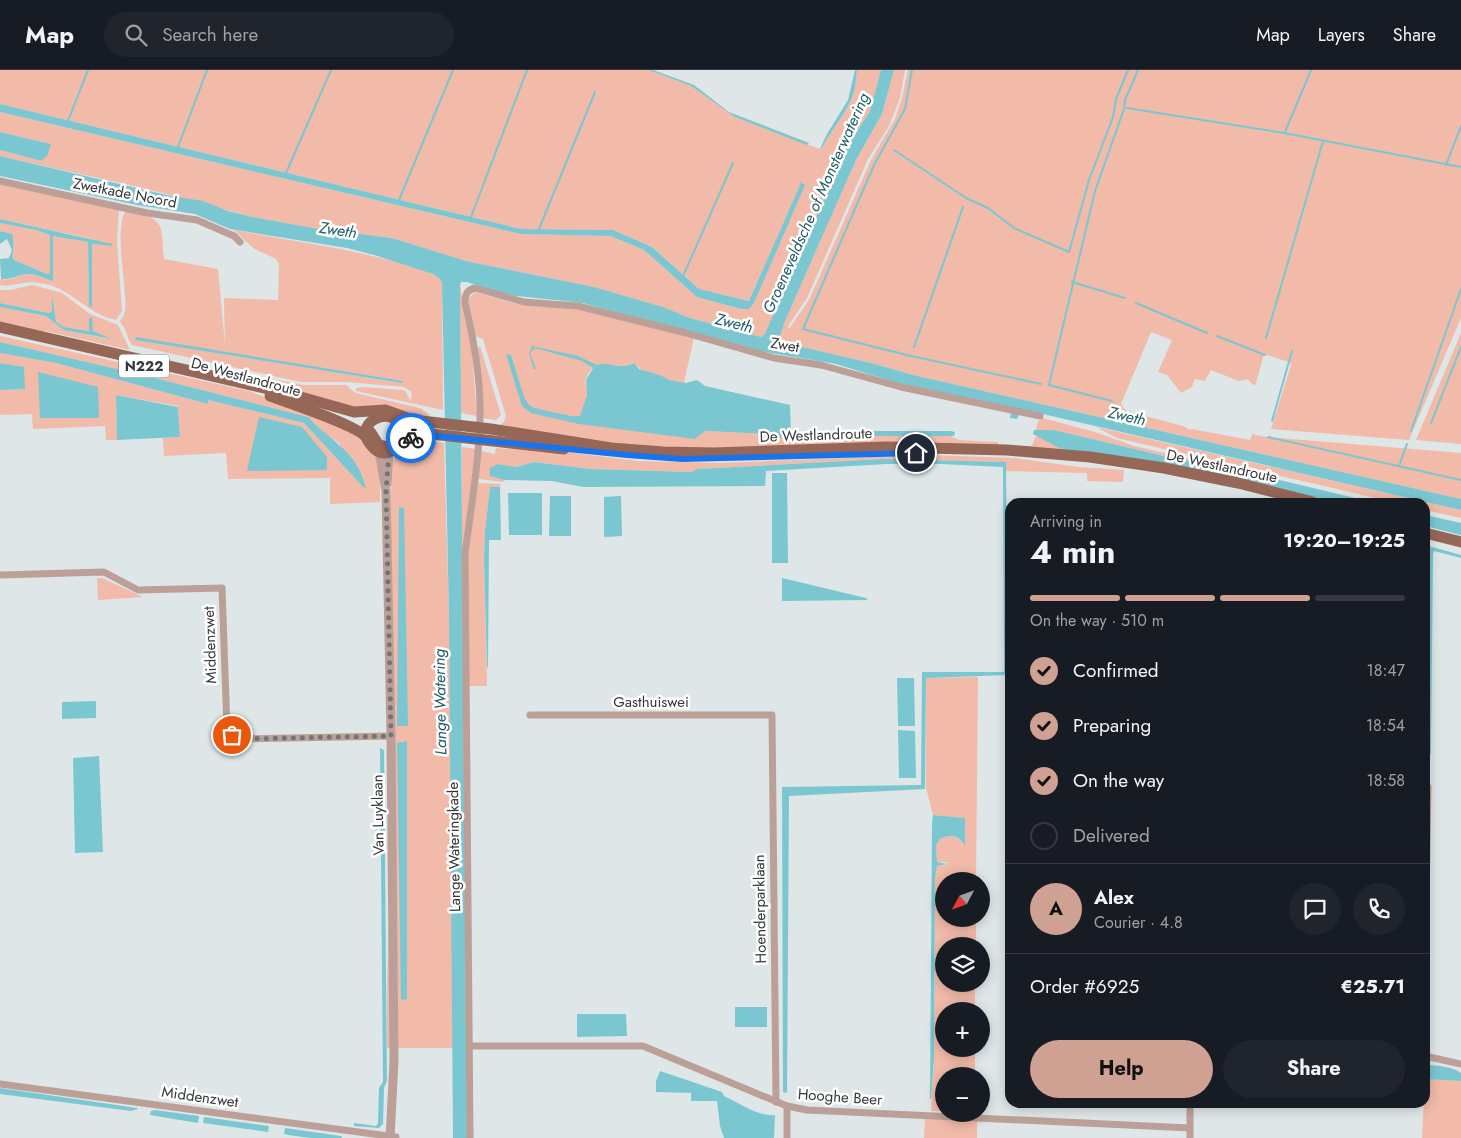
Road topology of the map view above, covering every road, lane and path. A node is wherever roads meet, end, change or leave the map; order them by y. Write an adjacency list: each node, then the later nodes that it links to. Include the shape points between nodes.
1 (0, 181): 2 (street, Zwetkade Noord, via 147,213 197,220 234,236)
2 (240, 242)
3 (469, 290): 7 (street, Zwet, via 475,288 524,302 578,306 774,358 821,364 901,387); 23 (street, Lange Wateringkade, via 465,303 478,372 480,416 465,553)
4 (0, 328): 6 (main road, De Westlandroute / N222, via 290,394)
5 (0, 334): 10 (main road, De Westlandroute / N222, via 260,393)
6 (329, 406): 8 (main road, De Westlandroute / N222, via 360,413 385,410 406,418); 10 (main road, De Westlandroute / N222, via 361,420)
7 (1040, 416)
8 (436, 422): 9 (main road, De Westlandroute / N222); 14 (main road, De Westlandroute / N222, via 585,445 663,452 739,453 915,447 1051,453 1206,476)
9 (399, 425): 10 (main road, N222, via 385,416 377,417); 11 (main road)
10 (369, 429): 12 (main road, N222)
11 (402, 439): 12 (main road, via 396,449); 13 (main road, De Westlandroute, via 437,436 682,459 906,453 1016,456 1162,474)
12 (386, 450): 22 (street, Van Luyklaan)
13 (1274, 498)
14 (1297, 498)
15 (1430, 534): 17 (main road)
16 (1430, 539): 18 (main road)
17 (1461, 542)
18 (1461, 548)
19 (0, 575): 22 (street, Middenzwet, via 104,572 138,590 222,588 227,729 236,739)
20 (530, 715): 21 (street, Gasthuiswei)
21 (772, 715): 27 (street, Hoenderparklaan)
22 (391, 736): 31 (street, Van Luyklaan)
23 (470, 1046): 27 (street, Hooghe Beer, via 643,1046); 32 (street, Lange Wateringkade)
24 (1430, 1057): 25 (street)
25 (1461, 1064)
26 (0, 1084): 31 (street, Middenzwet)
27 (776, 1102): 28 (street, Hooghe Beer)
28 (787, 1106): 30 (street, Hooghe Beer, via 807,1110); 33 (street)
29 (1190, 1108): 30 (street)
30 (1190, 1128): 34 (street)
31 (392, 1138)
32 (470, 1138)
33 (787, 1138)
34 (1190, 1138)

